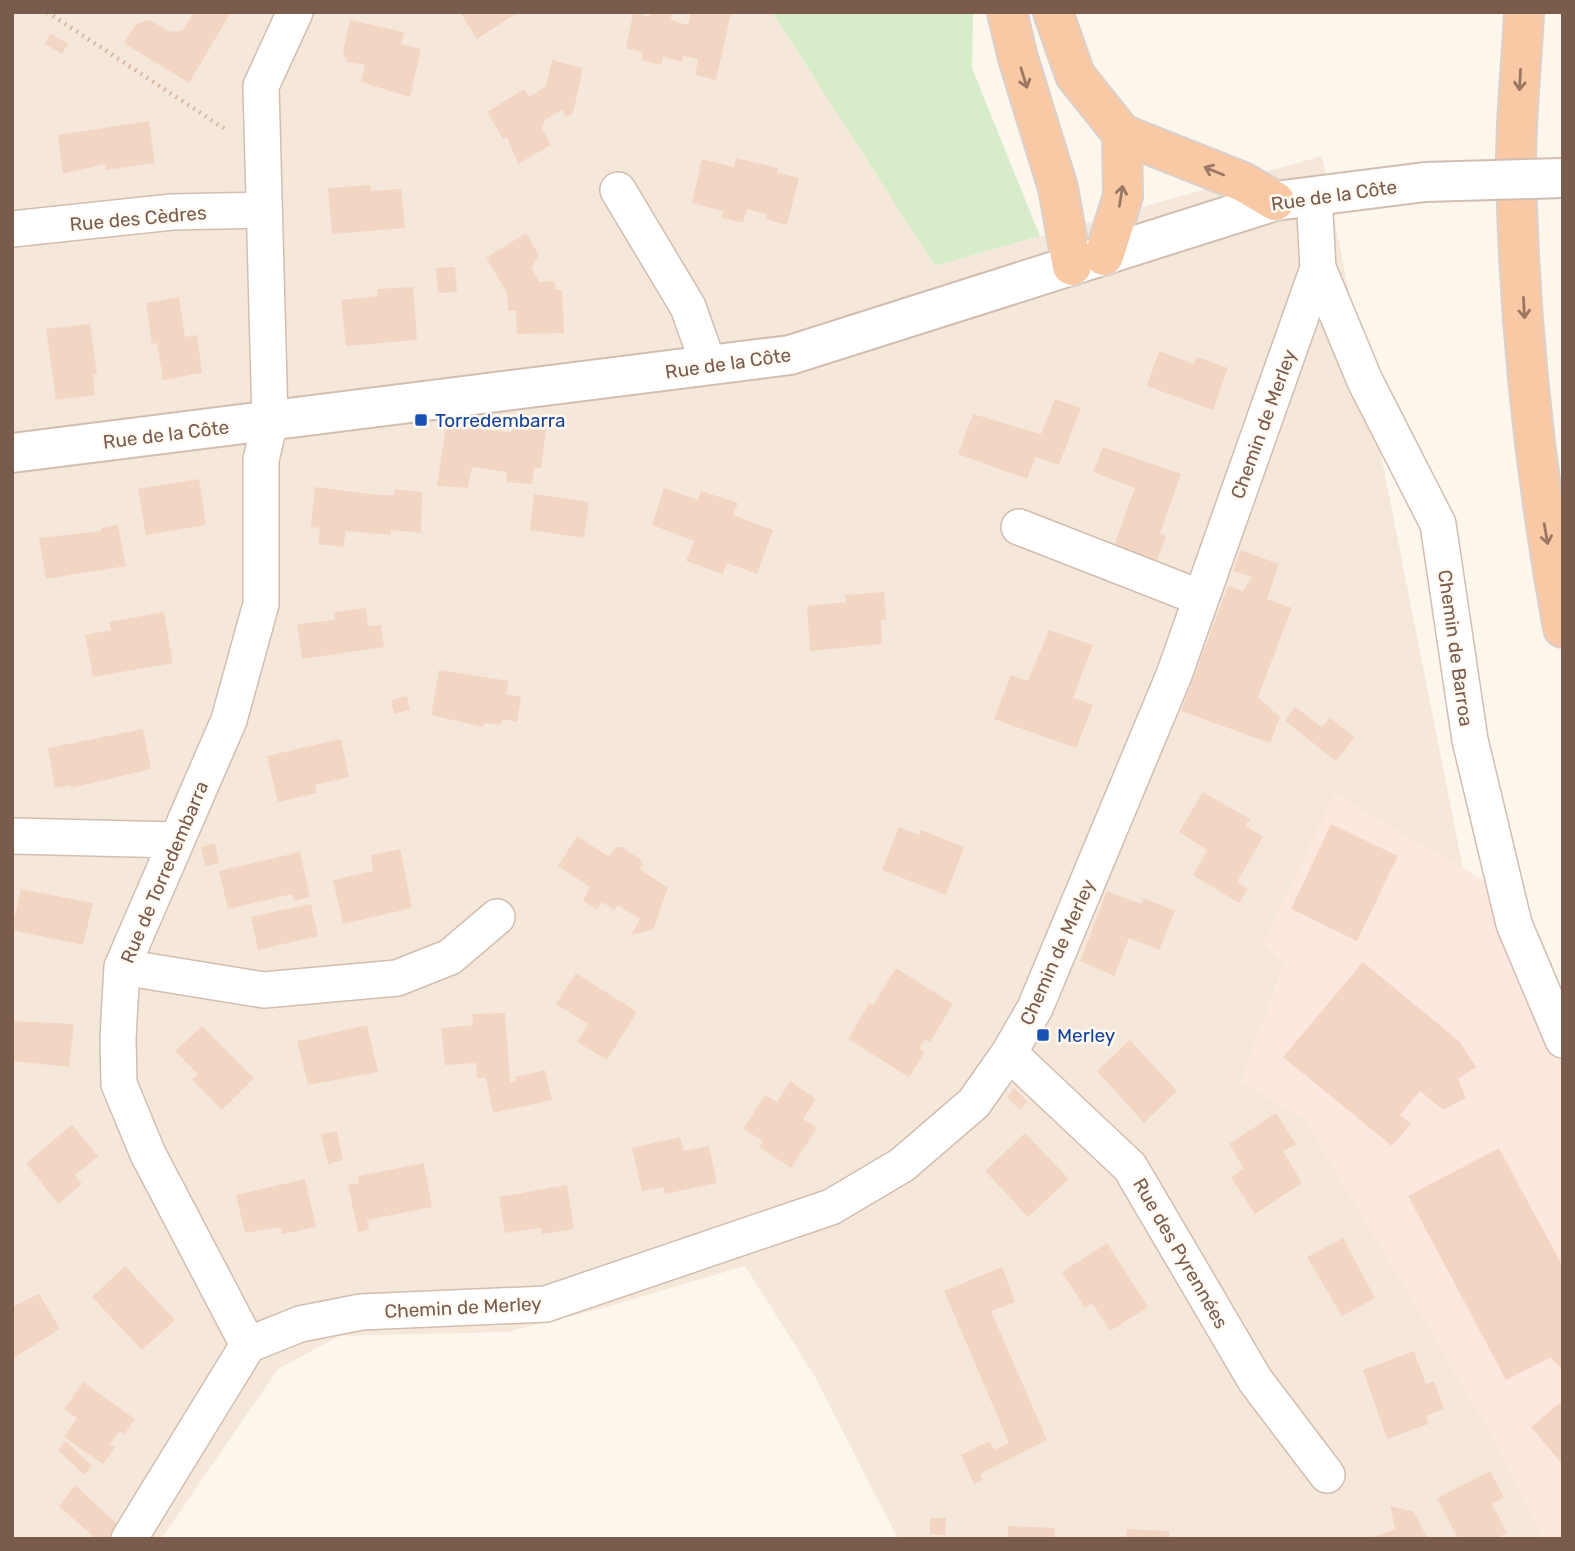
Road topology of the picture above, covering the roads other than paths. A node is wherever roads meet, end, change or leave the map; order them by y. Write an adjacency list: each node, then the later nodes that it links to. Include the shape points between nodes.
1 (295, 12): 10 (street, via 261,86)
2 (1007, 12): 12 (highway, one-way to 12, via 1058,188)
3 (1053, 12): 5 (highway, via 1076,75)
4 (1524, 12): 19 (highway, one-way to 19, via 1516,160 1527,365 1539,489)
5 (1122, 134): 9 (highway, one-way to 5, via 1243,182); 12 (highway, one-way to 5, via 1122,196)
6 (1563, 178): 8 (street, Rue de la Côte, bridge, via 1425,182)
7 (618, 190): 14 (street, via 688,307)
8 (1314, 196): 9 (street, Rue de la Côte); 13 (street, Chemin de Merley)
9 (1275, 201): 12 (street, Rue de la Côte)
10 (264, 210): 11 (street, Rue des Cèdres, via 172,212); 15 (street)
11 (12, 229)
12 (1088, 261): 14 (street, Rue de la Côte, via 790,355)
13 (1318, 268): 18 (street, Chemin de Merley); 24 (street, Chemin de Barroa, via 1365,381 1438,524 1482,792 1514,923)
14 (709, 366): 15 (street, Rue de la Côte)
15 (270, 421): 16 (street, Rue de la Côte); 21 (street, Rue de Torredembarra, via 261,460 261,604 229,720)
16 (12, 453)
17 (1018, 527): 18 (street)
18 (1201, 598): 25 (street, Chemin de Merley, via 1174,675 1035,1008)
19 (1563, 628)
20 (12, 836): 21 (street)
21 (176, 840): 23 (street, Rue de Torredembarra)
22 (497, 918): 23 (street, via 450,957 397,978 264,990)
23 (122, 967): 26 (street, Rue de Torredembarra, via 119,1084 148,1154)
24 (1563, 1040)
25 (1009, 1053): 26 (street, Chemin de Merley, via 974,1103 902,1165 831,1207 546,1304 360,1312 300,1324); 27 (street, Rue des Pyrennées, via 1130,1167 1255,1380)
26 (248, 1345): 28 (street)
27 (1327, 1475)
28 (129, 1539)

